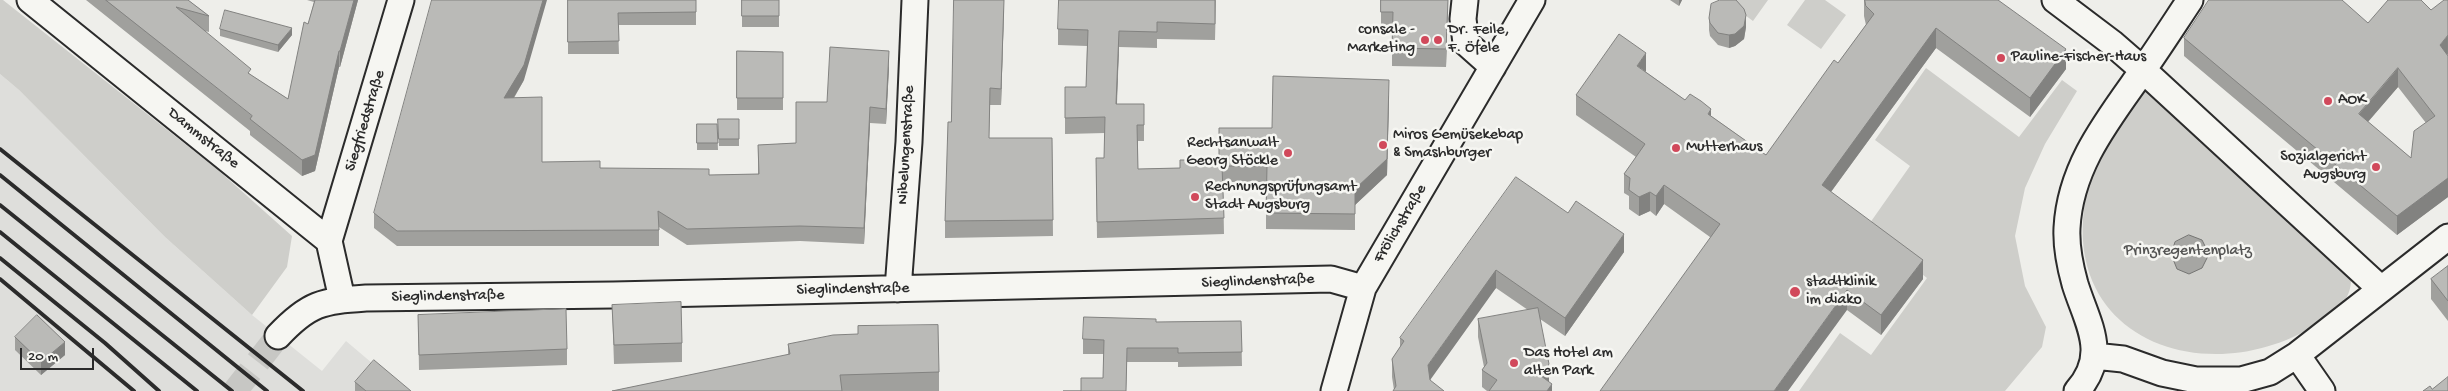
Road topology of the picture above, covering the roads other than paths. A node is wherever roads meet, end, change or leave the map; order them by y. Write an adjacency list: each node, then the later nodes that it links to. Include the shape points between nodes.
1 (30, 0): 11 (street, Dammstraße)
2 (401, 0): 11 (street, Siegfriedstraße)
3 (915, 0): 13 (street, Nibelungenstraße)
4 (1464, 0): 8 (street, via 1466,43)
5 (1532, 0): 8 (street, Frölichstraße)
6 (2055, 0): 9 (street)
7 (2190, 0): 9 (street)
8 (1493, 67): 12 (street, Frölichstraße)
9 (2143, 70): 14 (street); 18 (street, via 2101,129 2079,170 2068,208 2067,250 2075,284 2093,330)
10 (2448, 237): 14 (street)
11 (329, 241): 15 (street)
12 (1363, 288): 13 (street, Sieglindenstraße, via 1331,279); 19 (street, Frölichstraße)
13 (898, 289): 15 (street, Sieglindenstraße)
14 (2381, 289): 17 (street)
15 (342, 300): 16 (street, Sieglindenstraße, via 313,306)
16 (278, 336)
17 (2297, 355): 18 (street, via 2270,372 2241,380 2196,380 2162,373 2123,359); 21 (street)
18 (2094, 356): 20 (street, via 2087,377)
19 (1334, 391)
20 (2077, 391)
21 (2322, 391)

